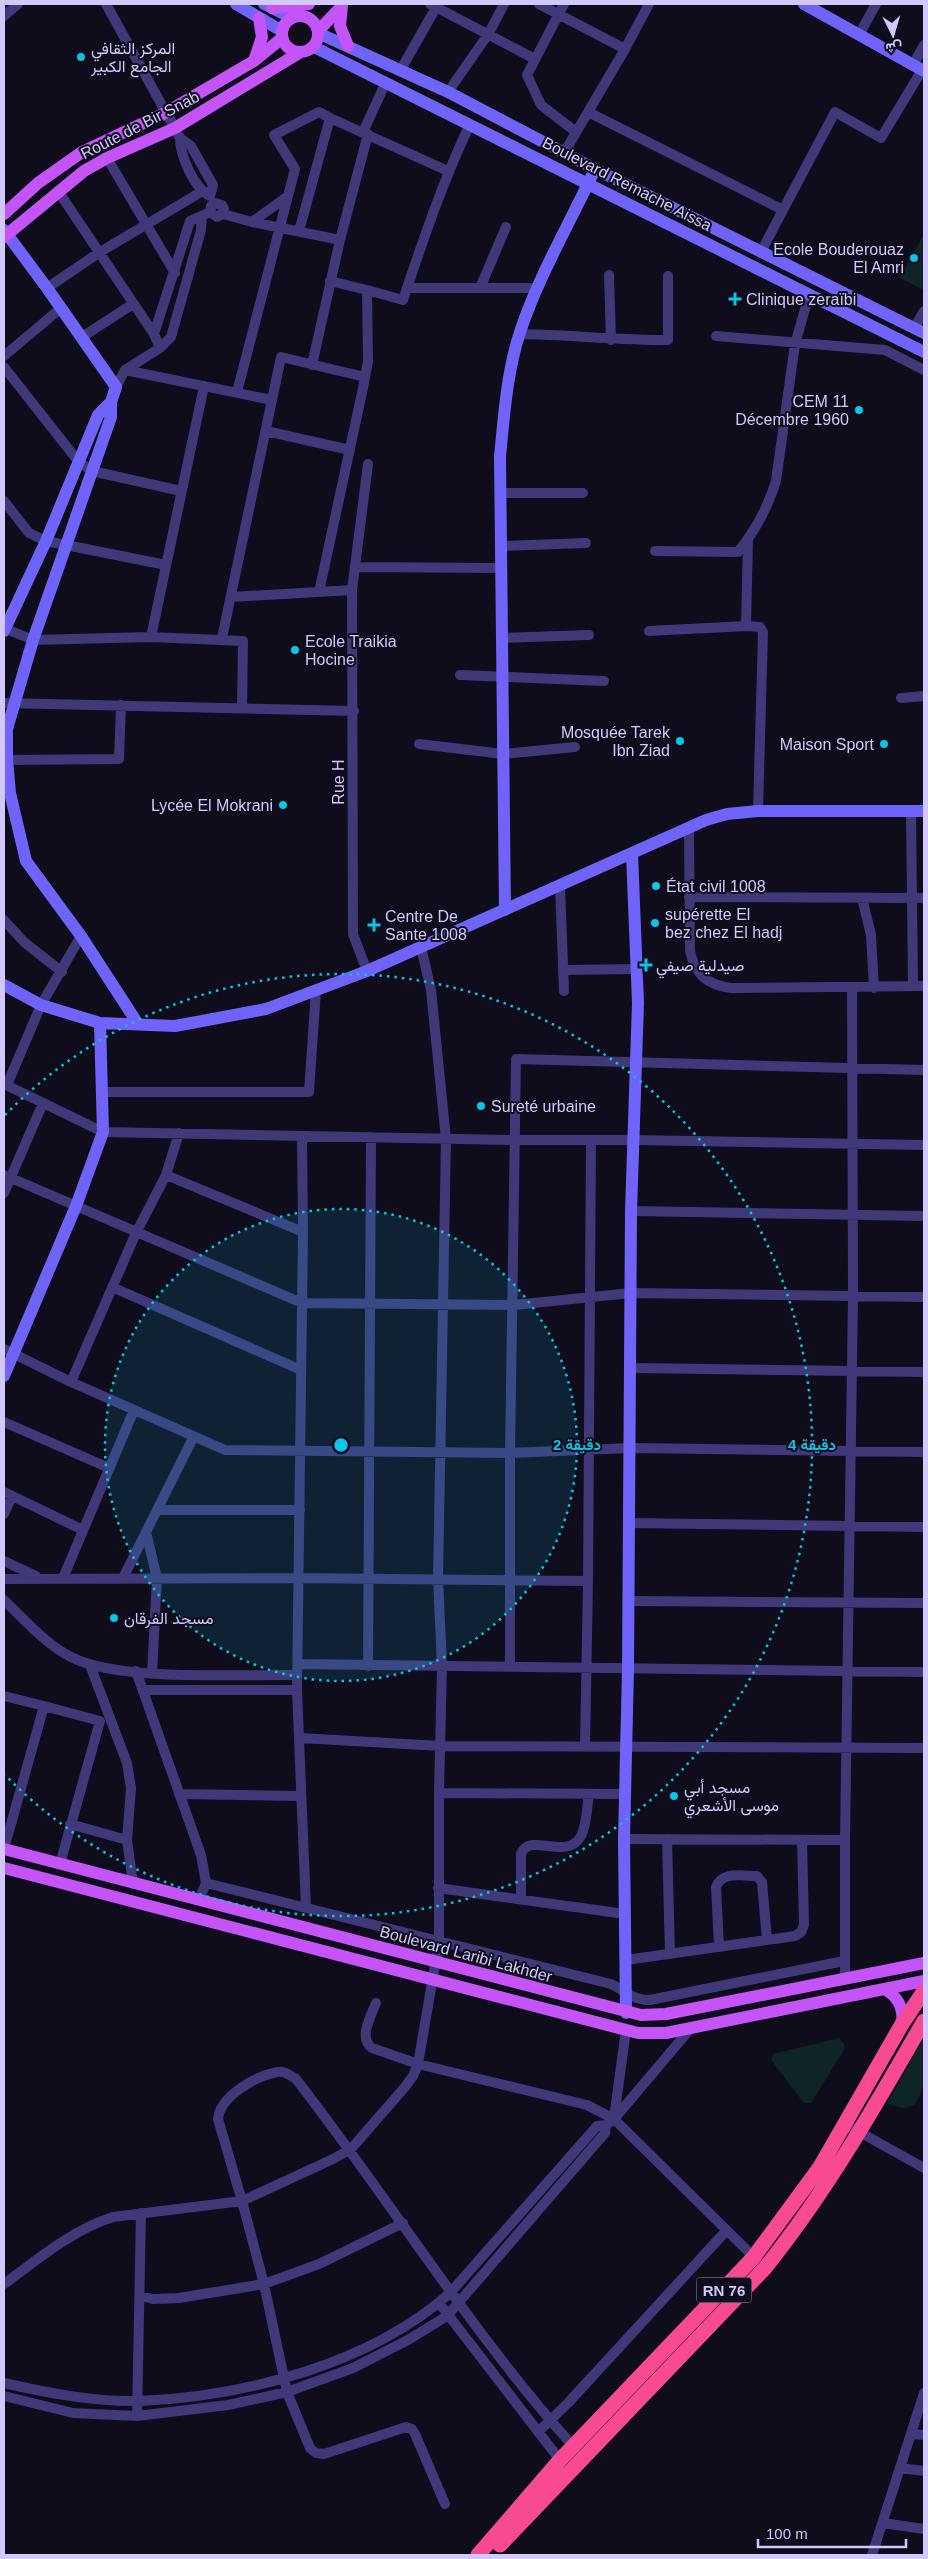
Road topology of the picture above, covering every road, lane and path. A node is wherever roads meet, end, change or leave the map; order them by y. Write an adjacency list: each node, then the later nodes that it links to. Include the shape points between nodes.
1 (18, 4): 16 (street)
2 (106, 4): 35 (street)
3 (236, 4): 18 (street)
4 (309, 4): 14 (main road)
5 (314, 4): 17 (main road)
6 (504, 4): 20 (street)
7 (539, 4): 15 (street)
8 (564, 4): 15 (street)
9 (649, 4): 26 (street)
10 (804, 4): 22 (street)
11 (876, 4): 22 (street)
12 (343, 5): 19 (main road); 24 (main road, via 340,26)
13 (435, 5): 20 (street); 31 (street)
14 (268, 6): 17 (street)
15 (558, 15): 26 (street); 28 (street)
16 (4, 16)
17 (295, 17): 19 (main road, via 313,21); 21 (main road)
18 (259, 18): 21 (street); 29 (main road, via 262,37)
19 (318, 32): 24 (street, Boulevard Remache Aissa); 25 (main road)
20 (489, 33): 28 (street); 33 (street)
21 (282, 34): 27 (main road, via 288,48); 29 (main road, Route de Bir Snab)
22 (859, 34): 30 (street)
23 (924, 45): 30 (street)
24 (348, 46): 31 (street, Boulevard Remache Aissa)
25 (314, 47): 27 (main road); 32 (street, Boulevard Remache Aissa)
26 (625, 49): 34 (street)
27 (299, 52): 39 (main road, Route de Bir Snab)
28 (535, 59): 38 (street, via 527,75 542,105)
29 (254, 61): 35 (main road, Route de Bir Snab)
30 (920, 69): 49 (street, via 881,138 835,112)
31 (400, 71): 33 (street, Boulevard Remache Aissa)
32 (386, 82): 37 (street, Boulevard Remache Aissa); 40 (street)
33 (448, 92): 41 (street, Boulevard Remache Aissa)
34 (588, 112): 38 (street); 49 (street)
35 (165, 113): 39 (street); 50 (main road, Route de Bir Snab, via 82,152 38,183)
36 (330, 118): 40 (street); 47 (street, via 319,112 274,135 295,169); 55 (street)
37 (470, 124): 44 (street); 45 (street, Boulevard Remache Aissa)
38 (576, 132): 41 (street)
39 (177, 133): 42 (main road, Route de Bir Snab); 48 (street, via 180,149)
40 (366, 133): 44 (street); 57 (street)
41 (564, 153): 43 (street, Boulevard Remache Aissa)
42 (107, 158): 46 (main road, Route de Bir Snab); 52 (street)
43 (595, 169): 45 (street); 59 (street, Boulevard Remache Aissa)
44 (448, 170): 65 (street, via 427,224)
45 (589, 183): 67 (street); 69 (street, Boulevard Remache Aissa)
46 (58, 191): 56 (main road, Route de Bir Snab); 58 (street)
47 (288, 196): 51 (street); 53 (street)
48 (207, 204): 51 (street, via 215,217 223,214); 52 (street); 60 (street, via 190,221); 81 (street, via 172,336)
49 (783, 210): 59 (street)
50 (4, 214)
51 (252, 222): 53 (street)
52 (148, 224): 58 (street); 60 (street)
53 (279, 227): 55 (street); 92 (street)
54 (506, 227): 66 (street)
55 (299, 231): 57 (street)
56 (5, 234): 64 (street)
57 (340, 240): 63 (street)
58 (100, 252): 64 (street); 70 (street)
59 (761, 252): 73 (street, Boulevard Remache Aissa)
60 (175, 273): 74 (street)
61 (609, 275): 79 (street)
62 (668, 276): 79 (street, via 668,340)
63 (330, 281): 68 (street); 85 (street)
64 (48, 288): 71 (street)
65 (408, 288): 66 (street); 68 (street, via 404,300)
66 (480, 288): 67 (street)
67 (536, 288): 75 (street)
68 (367, 290): 89 (street, via 368,361)
69 (809, 295): 78 (street, Boulevard Remache Aissa); 80 (street)
70 (133, 304): 74 (street); 77 (street)
71 (61, 308): 77 (street); 84 (street)
72 (924, 312): 73 (street)
73 (919, 330)
74 (154, 334): 81 (street)
75 (520, 334): 79 (street); 101 (street, via 506,396 500,456)
76 (716, 336): 80 (street)
77 (82, 338): 91 (street)
78 (895, 338): 82 (street); 83 (street, Boulevard Remache Aissa)
79 (611, 340)
80 (795, 344): 82 (street); 104 (street, via 776,481)
81 (160, 348): 87 (street)
82 (885, 350): 88 (street)
83 (924, 352)
84 (4, 356)
85 (312, 365): 89 (street); 93 (street, via 280,357)
86 (4, 367): 97 (street)
87 (125, 370): 90 (street); 91 (street)
88 (924, 370)
89 (365, 377): 96 (street)
90 (204, 386): 92 (street); 100 (street)
91 (116, 387): 94 (street)
92 (236, 392): 93 (street)
93 (272, 400): 95 (street)
94 (111, 402): 97 (street, via 98,415); 99 (street, via 111,418)
95 (266, 431): 96 (street); 115 (street)
96 (350, 450): 114 (street)
97 (78, 461): 99 (street); 105 (street)
98 (368, 464): 111 (street, Rue H)
99 (92, 471): 100 (street); 107 (street)
100 (181, 491): 110 (street)
101 (501, 493): 102 (street); 108 (street)
102 (583, 493)
103 (4, 501): 105 (street, via 29,533)
104 (748, 539): 109 (street, via 738,552 727,554); 116 (street)
105 (46, 541): 107 (street); 117 (street)
106 (586, 543): 108 (street)
107 (65, 544): 110 (street); 123 (street)
108 (501, 546): 112 (street)
109 (655, 551)
110 (166, 565): 120 (street)
111 (355, 567): 112 (street); 113 (street, Rue H)
112 (501, 568): 122 (street)
113 (352, 590): 114 (street); 132 (street, Rue H)
114 (319, 592): 115 (street)
115 (231, 597): 121 (street)
116 (746, 626): 118 (street); 137 (street, via 760,628 763,632)
117 (4, 629): 123 (street)
118 (649, 631)
119 (589, 635): 122 (street)
120 (151, 637): 121 (street); 123 (street)
121 (222, 638): 131 (street, via 244,640)
122 (503, 638): 125 (street)
123 (32, 640): 129 (street)
124 (460, 675): 125 (street)
125 (501, 677): 126 (street); 135 (street)
126 (604, 681)
127 (924, 696): 128 (street)
128 (900, 698)
129 (9, 703): 130 (street); 136 (street)
130 (121, 705): 131 (street); 136 (street, via 119,759)
131 (242, 707): 132 (street)
132 (354, 711): 153 (street, Rue H, via 353,934)
133 (419, 744): 135 (street)
134 (575, 747): 135 (street)
135 (503, 754): 147 (street)
136 (6, 760): 149 (street, via 26,861)
137 (758, 811): 138 (street); 140 (street, via 727,814)
138 (911, 811): 139 (street); 145 (street)
139 (924, 811)
140 (688, 828): 141 (street); 143 (street)
141 (632, 854): 142 (street); 151 (street)
142 (560, 886): 147 (street); 152 (street)
143 (689, 897): 144 (street); 158 (street, via 691,958 699,973 710,983 731,988)
144 (862, 898): 145 (street); 159 (street, via 871,935)
145 (911, 898): 146 (street); 156 (street)
146 (924, 898)
147 (505, 910): 150 (street)
148 (4, 920): 154 (street, via 24,942)
149 (81, 936): 154 (street); 164 (street)
150 (421, 947): 153 (street); 175 (street, via 431,990)
151 (637, 969): 152 (street); 165 (street)
152 (563, 970): 161 (street)
153 (367, 971): 160 (street)
154 (62, 972): 162 (street)
155 (4, 985): 162 (street)
156 (913, 986): 157 (street); 159 (street)
157 (924, 986)
158 (852, 988): 159 (street); 166 (street)
159 (874, 988)
160 (316, 990): 164 (street, via 266,1009 175,1026); 169 (street, via 310,1092)
161 (564, 991)
162 (41, 1005): 163 (street); 168 (street)
163 (100, 1023): 164 (street); 169 (street)
164 (138, 1024)
165 (634, 1062): 166 (street); 176 (street, via 516,1059); 178 (street)
166 (852, 1068): 167 (street); 179 (street)
167 (924, 1070)
168 (5, 1085): 170 (street)
169 (102, 1092): 171 (street)
170 (44, 1103): 171 (street); 182 (street)
171 (103, 1132): 172 (street); 184 (street)
172 (179, 1133): 173 (street); 181 (street)
173 (302, 1136): 174 (street); 188 (street)
174 (371, 1137): 175 (street); 197 (street)
175 (446, 1139): 176 (street); 196 (street)
176 (515, 1140): 177 (street); 198 (street)
177 (591, 1140): 178 (street); 192 (street)
178 (633, 1140): 179 (street); 185 (street)
179 (852, 1143): 180 (street); 186 (street)
180 (924, 1145)
181 (166, 1175): 188 (street); 189 (street)
182 (7, 1176): 183 (street); 184 (street)
183 (4, 1193)
184 (76, 1206): 189 (street); 199 (street)
185 (631, 1211): 186 (street); 191 (street)
186 (852, 1214): 187 (street); 193 (street)
187 (924, 1216)
188 (303, 1232): 195 (street)
189 (136, 1233): 190 (street); 195 (street)
190 (112, 1287): 201 (street); 205 (street)
191 (631, 1293): 192 (street); 193 (street); 200 (street)
192 (590, 1295): 198 (street); 209 (street)
193 (853, 1296): 194 (street); 202 (street)
194 (924, 1297)
195 (302, 1303): 197 (street); 201 (street)
196 (444, 1303): 197 (street); 198 (street); 213 (street)
197 (372, 1304): 212 (street)
198 (514, 1305): 216 (street)
199 (9, 1352): 204 (street); 205 (street)
200 (630, 1368): 202 (street); 210 (street)
201 (301, 1370): 211 (street)
202 (852, 1372): 203 (street); 214 (street)
203 (924, 1372)
204 (4, 1376)
205 (71, 1382): 206 (street)
206 (134, 1410): 208 (street); 217 (street)
207 (4, 1422): 217 (street)
208 (194, 1436): 211 (street, via 225,1450); 219 (street)
209 (589, 1448): 210 (street); 216 (street); 237 (street)
210 (630, 1448): 214 (street); 222 (street)
211 (301, 1450): 212 (street); 220 (street)
212 (370, 1451): 213 (street); 233 (street)
213 (440, 1452): 216 (street); 234 (street)
214 (851, 1452): 215 (street); 223 (street)
215 (924, 1452)
216 (510, 1453): 235 (street)
217 (109, 1468): 225 (street)
218 (8, 1494): 221 (street); 225 (street)
219 (157, 1510): 220 (street); 226 (street)
220 (300, 1510): 232 (street)
221 (4, 1514)
222 (629, 1523): 223 (street); 239 (street)
223 (851, 1526): 224 (street); 240 (street)
224 (924, 1527)
225 (83, 1530): 229 (street)
226 (146, 1532): 230 (street); 231 (street)
227 (4, 1561): 228 (street)
228 (41, 1578): 229 (street); 236 (street)
229 (63, 1578): 230 (street)
230 (123, 1578): 231 (street)
231 (157, 1578): 232 (street); 252 (street)
232 (299, 1578): 233 (street); 242 (street)
233 (369, 1579): 234 (street); 244 (street)
234 (438, 1579): 235 (street); 245 (street)
235 (510, 1579): 237 (street); 246 (street)
236 (4, 1580)
237 (588, 1581): 247 (street)
238 (4, 1600): 243 (street, via 40,1634 70,1656)
239 (628, 1601): 240 (street); 248 (street)
240 (849, 1602): 241 (street); 250 (street)
241 (924, 1603)
242 (298, 1664): 244 (street); 253 (street)
243 (90, 1665): 249 (street); 272 (street, via 127,1763 131,1788)
244 (368, 1666): 245 (street)
245 (442, 1666): 246 (street); 259 (street)
246 (510, 1667): 247 (street)
247 (586, 1668): 248 (street); 260 (street)
248 (628, 1669): 250 (street); 261 (street)
249 (136, 1671): 252 (street); 254 (street)
250 (848, 1671): 251 (street); 262 (street)
251 (924, 1672)
252 (152, 1673): 253 (street)
253 (297, 1675): 255 (street)
254 (143, 1690): 255 (street); 265 (street)
255 (297, 1690): 258 (street)
256 (4, 1696): 257 (street)
257 (44, 1706): 269 (street, via 100,1722); 275 (street)
258 (300, 1738): 259 (street); 268 (street)
259 (441, 1746): 260 (street); 264 (street)
260 (585, 1747): 261 (street)
261 (625, 1747): 262 (street); 267 (street)
262 (847, 1747): 263 (street); 274 (street)
263 (924, 1748)
264 (439, 1793): 266 (street); 280 (street)
265 (179, 1794): 268 (street); 278 (street, via 201,1855)
266 (589, 1794): 267 (street); 281 (street, via 582,1835 574,1844 564,1847 528,1844 523,1848)
267 (626, 1794): 270 (street)
268 (301, 1796): 283 (street)
269 (70, 1824): 272 (street); 276 (street)
270 (624, 1839): 271 (street); 284 (street)
271 (667, 1839): 273 (street); 288 (street)
272 (126, 1840): 279 (street)
273 (802, 1840): 274 (street); 285 (street, via 804,1925 795,1936)
274 (845, 1840): 290 (street)
275 (4, 1849): 276 (main road, Boulevard Laribi Lakhder)
276 (60, 1864): 279 (main road, Boulevard Laribi Lakhder)
277 (4, 1868): 294 (main road, Boulevard Laribi Lakhder)
278 (206, 1883): 282 (street); 283 (street)
279 (133, 1884): 282 (main road, Boulevard Laribi Lakhder)
280 (438, 1888): 281 (street); 286 (street)
281 (521, 1899): 284 (street)
282 (199, 1900): 291 (main road, Boulevard Laribi Lakhder)
283 (306, 1908): 286 (street)
284 (625, 1914): 289 (street)
285 (767, 1940): 287 (street); 287 (street, via 760,1878 725,1876 716,1887)
286 (439, 1942): 291 (street); 298 (street, via 611,1984)
287 (719, 1948): 288 (street)
288 (670, 1954): 289 (street)
289 (626, 1960): 298 (street)
290 (844, 1961): 293 (street); 298 (street, via 650,2000)
291 (435, 1962): 294 (street); 300 (main road, Boulevard Laribi Lakhder)
292 (924, 1963): 293 (main road, Boulevard Laribi Lakhder)
293 (845, 1977): 300 (main road, Boulevard Laribi Lakhder, via 666,2014 641,2016)
294 (434, 1978): 304 (main road, Boulevard Laribi Lakhder); 305 (street)
295 (924, 1981): 296 (main road, Boulevard Laribi Lakhder)
296 (884, 1989): 302 (main road, via 900,2005); 303 (main road, Boulevard Laribi Lakhder)
297 (924, 1991): 302 (highway, RN 76)
298 (627, 1995): 300 (street)
299 (376, 2003): 305 (street, via 365,2035 366,2042 372,2048)
300 (626, 2013)
301 (924, 2021): 307 (highway, RN 76)
302 (902, 2024): 306 (highway, RN 76)
303 (691, 2028): 304 (main road, Boulevard Laribi Lakhder, via 652,2034); 308 (street)
304 (626, 2030): 308 (street)
305 (418, 2064): 308 (street, via 587,2105); 311 (street, via 409,2081)
306 (862, 2095): 307 (highway); 309 (highway, RN 76)
307 (877, 2103): 310 (highway, RN 76)
308 (610, 2122): 316 (street); 320 (street, via 597,2126); 323 (street, via 605,2133)
309 (845, 2124): 310 (street); 317 (highway, RN 76)
310 (860, 2132): 312 (street); 317 (highway, RN 76, via 793,2233)
311 (351, 2149): 313 (street); 313 (street, via 296,2079 278,2072 255,2081 227,2098 218,2108 218,2118); 315 (street)
312 (924, 2168)
313 (242, 2200): 314 (street); 319 (street)
314 (141, 2213): 318 (street, via 113,2217 88,2226); 321 (street)
315 (403, 2223): 319 (street, via 318,2264); 320 (street)
316 (726, 2230): 317 (street); 332 (street)
317 (759, 2263): 336 (highway, RN 76); 344 (highway, RN 76)
318 (4, 2284)
319 (264, 2284): 321 (street, via 179,2298); 325 (street)
320 (450, 2293): 322 (street); 323 (street)
321 (140, 2296): 330 (street)
322 (439, 2303): 324 (street); 325 (street, via 394,2333 360,2350)
323 (459, 2305): 324 (street); 332 (street)
324 (448, 2316): 327 (street, via 353,2368); 333 (street)
325 (284, 2378): 327 (street); 330 (street, via 210,2394)
326 (4, 2383): 330 (street, via 76,2398)
327 (286, 2392): 331 (street, via 228,2405); 340 (street, via 310,2448 316,2453 338,2450 398,2428 412,2429)
328 (924, 2393): 334 (street)
329 (4, 2396): 331 (street, via 73,2413)
330 (137, 2401): 331 (street)
331 (138, 2416)
332 (550, 2421): 333 (street); 336 (street)
333 (538, 2432): 337 (street)
334 (912, 2434): 335 (street); 338 (street)
335 (924, 2436)
336 (573, 2446): 337 (highway, RN 76)
337 (560, 2460): 343 (highway, RN 76)
338 (900, 2468): 339 (street); 341 (street)
339 (924, 2472)
340 (445, 2504)
341 (883, 2522): 342 (street); 345 (street)
342 (924, 2528)
343 (478, 2555)
344 (490, 2555)
345 (872, 2555)

